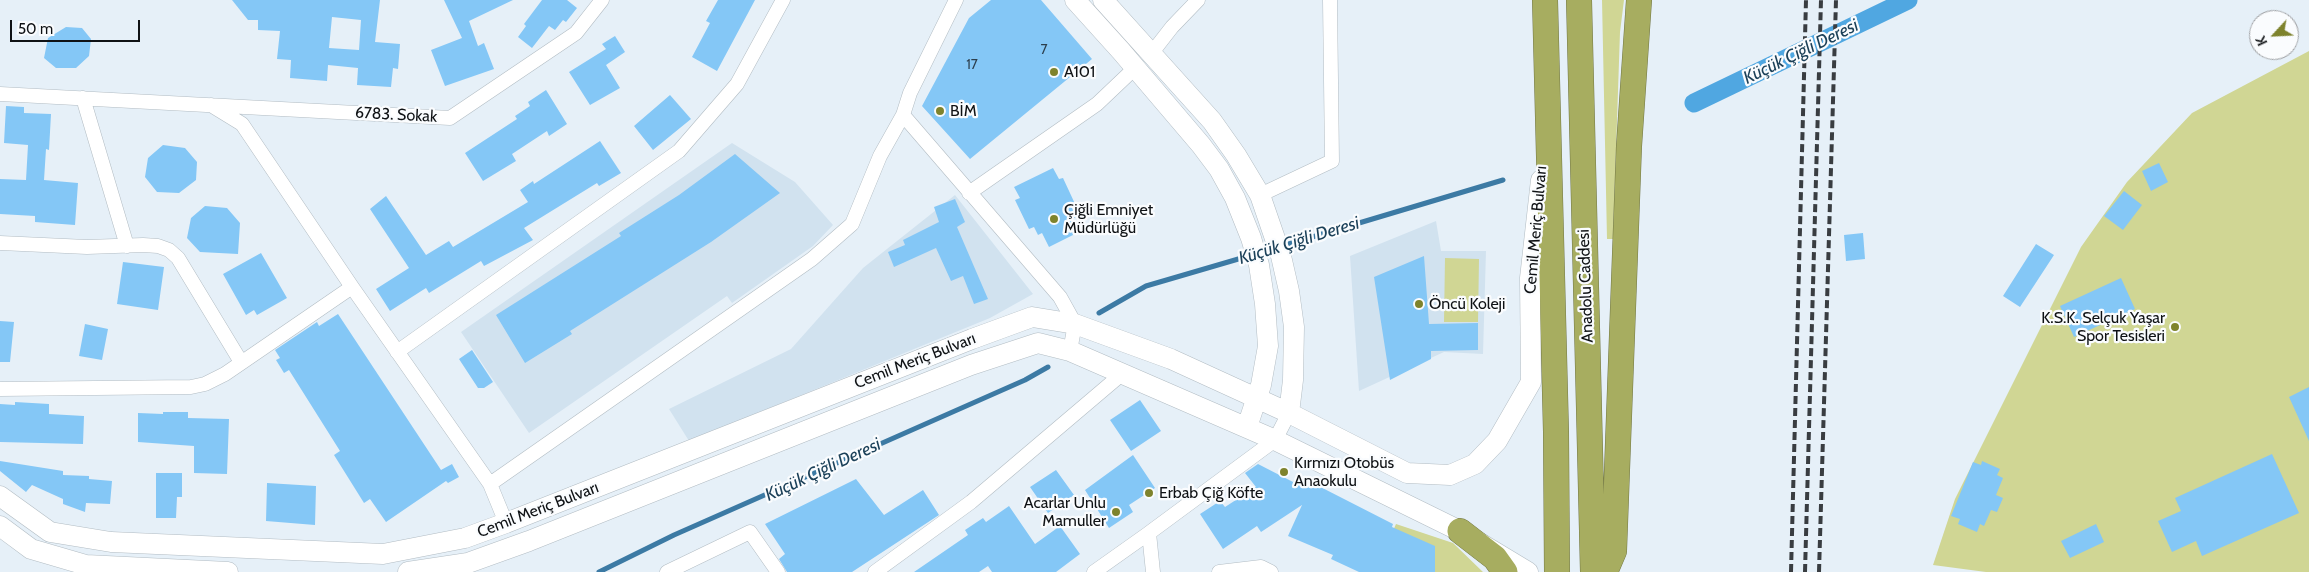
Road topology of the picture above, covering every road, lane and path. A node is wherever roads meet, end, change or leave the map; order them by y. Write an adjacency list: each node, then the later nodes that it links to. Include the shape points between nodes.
1 (602, 0): 15 (street, 6783. Sokak, via 576,33 450,118)
2 (783, 0): 25 (street, via 736,84 679,151)
3 (956, 0): 16 (street, via 910,93)
4 (1075, 0): 12 (main road)
5 (1103, 0): 11 (main road)
6 (1198, 0): 11 (street)
7 (1330, 0): 19 (street, via 1332,161)
8 (1545, 0): 17 (highway, Anadolu Caddesi)
9 (1579, 0): 51 (highway, Anadolu Caddesi)
10 (1640, 0): 52 (highway, via 1629,146 1614,551)
11 (1151, 54): 19 (main road, via 1212,121)
12 (1136, 67): 18 (street, via 1097,104); 29 (main road, via 1219,169 1247,228 1261,280 1268,346)
13 (0, 94): 14 (street, 6783. Sokak)
14 (83, 98): 15 (street, 6783. Sokak); 21 (street)
15 (208, 104): 22 (street, via 242,124)
16 (903, 115): 18 (street); 33 (street, via 880,156 852,224 812,259)
17 (1547, 123): 30 (main road, Cemil Meriç Bulvarı, via 1530,278 1531,382 1497,441 1475,464 1450,475 1407,473); 50 (highway, Anadolu Caddesi)
18 (969, 193): 23 (street, via 1060,297)
19 (1260, 195): 30 (main road, via 1285,274 1294,336)
20 (0, 243): 21 (street, via 87,248)
21 (127, 246): 26 (street, via 158,246 178,258)
22 (352, 287): 25 (street); 26 (street)
23 (1075, 324): 24 (street); 29 (main road, Cemil Meriç Bulvarı, via 1171,359); 35 (main road, Cemil Meriç Bulvarı, via 1032,317)
24 (1070, 351): 27 (main road, Cemil Meriç Bulvarı); 41 (main road, Cemil Meriç Bulvarı, via 1038,343 1029,345 971,365 529,541 468,563)
25 (398, 352): 33 (street)
26 (241, 362): 28 (street, via 205,384 191,386)
27 (1123, 373): 31 (main road, Cemil Meriç Bulvarı); 44 (street, via 971,502)
28 (0, 389)
29 (1257, 399): 30 (main road, Cemil Meriç Bulvarı); 31 (main road)
30 (1289, 413): 32 (street)
31 (1247, 428): 32 (main road, Cemil Meriç Bulvarı)
32 (1275, 440): 37 (main road, Cemil Meriç Bulvarı); 38 (street)
33 (490, 484): 35 (street)
34 (0, 496): 35 (main road, Cemil Meriç Bulvarı, via 50,532 110,542 179,546 383,554 466,538)
35 (506, 523)
36 (0, 526): 40 (main road, via 31,549 86,565)
37 (1460, 530): 48 (highway, via 1495,558); 49 (main road, Cemil Meriç Bulvarı)
38 (1149, 533): 45 (street); 46 (street)
39 (1264, 570): 47 (street)
40 (228, 572)
41 (408, 572)
42 (667, 572): 43 (street, via 750,532)
43 (778, 572)
44 (876, 572)
45 (1094, 572)
46 (1153, 572)
47 (1219, 572)
48 (1505, 572)
49 (1528, 572)
50 (1557, 572)
51 (1593, 572)
52 (1605, 572)

